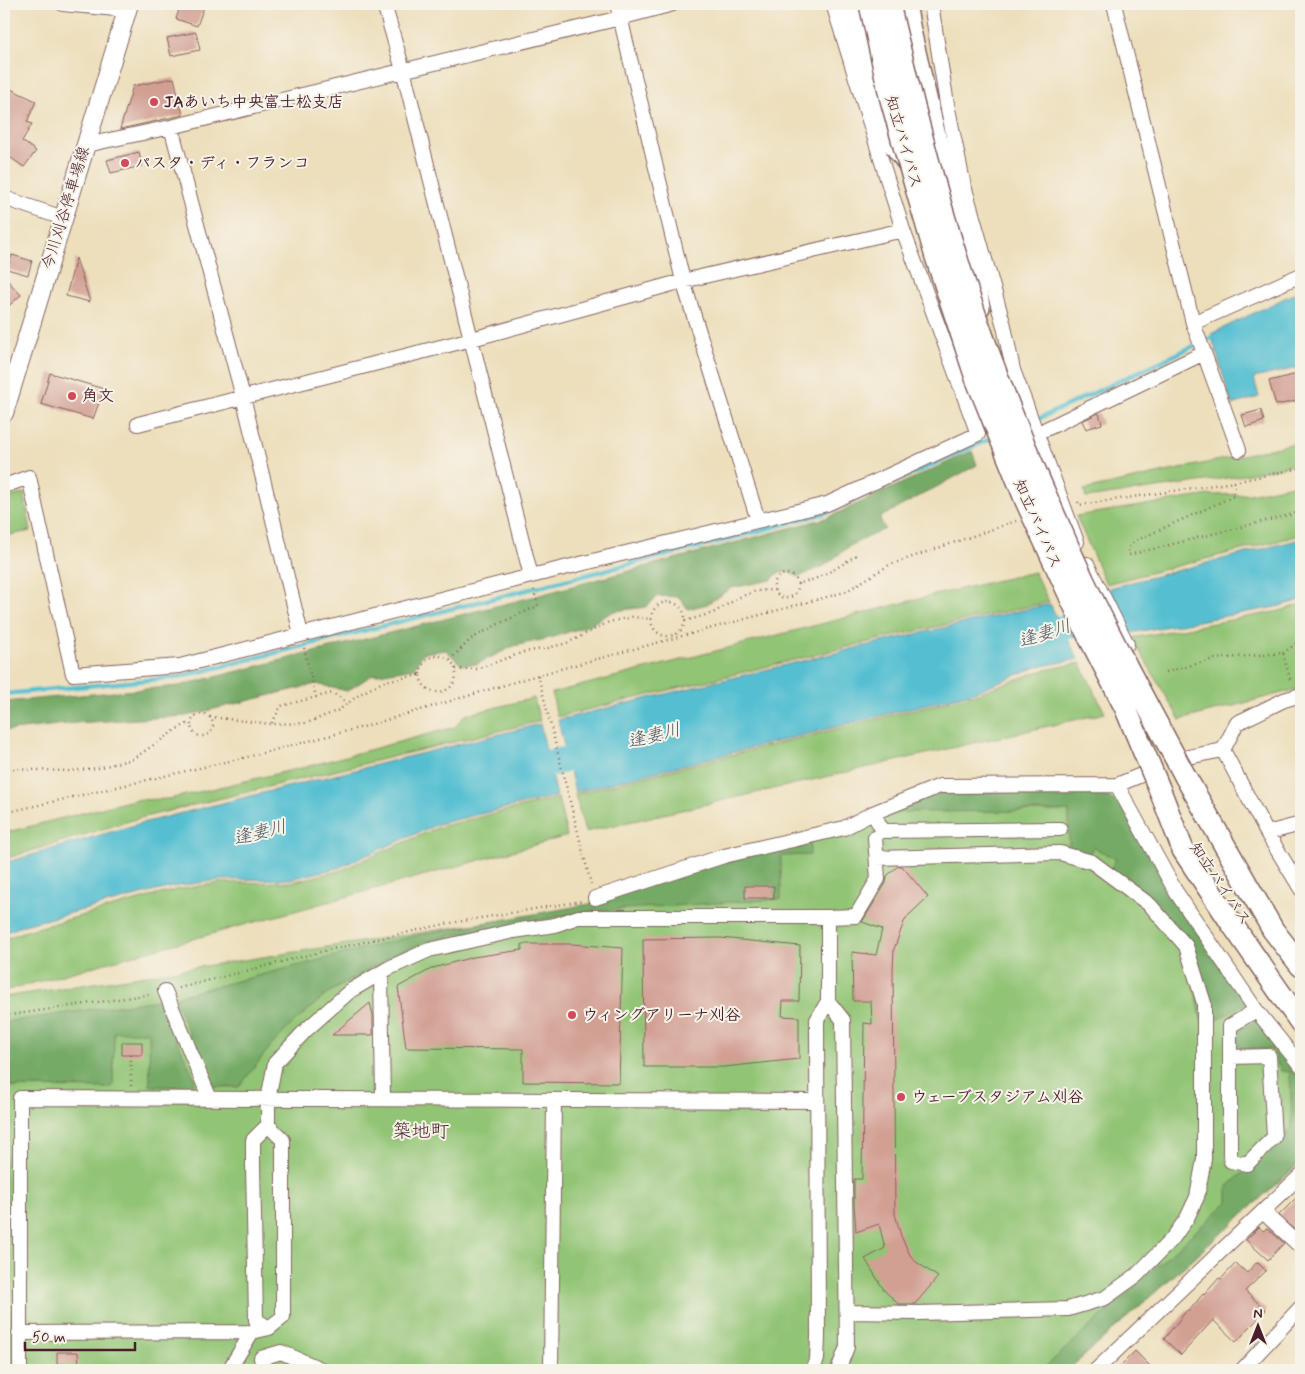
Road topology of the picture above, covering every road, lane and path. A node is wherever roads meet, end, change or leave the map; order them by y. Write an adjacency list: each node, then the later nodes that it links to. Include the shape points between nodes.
1 (63, 4): 12 (street)
2 (384, 4): 14 (street)
3 (617, 4): 13 (street)
4 (673, 4): 13 (street)
5 (833, 4): 20 (street)
6 (851, 4): 17 (highway, via 890,139)
7 (870, 4): 17 (highway, 知立バイパス, bridge)
8 (889, 4): 24 (highway, 知立バイパス, bridge, via 924,148)
9 (905, 4): 24 (highway, via 932,128 972,262)
10 (931, 4): 49 (street, via 963,182 1004,326 1013,370 1078,546)
11 (1114, 4): 23 (street)
12 (128, 7): 16 (main road, 今川刈谷停車場線)
13 (620, 18): 14 (street); 22 (street)
14 (404, 70): 15 (street); 25 (street)
15 (171, 127): 16 (street); 27 (street)
16 (86, 145): 19 (main road, 今川刈谷停車場線)
17 (909, 164): 66 (highway, 知立バイパス, bridge, via 976,378 1026,500 1125,707)
18 (4, 198): 19 (street)
19 (63, 218): 28 (main road, 今川刈谷停車場線)
20 (903, 230): 22 (street); 39 (street, via 978,434 827,504)
21 (1301, 275): 23 (street)
22 (683, 280): 25 (street); 39 (street)
23 (1193, 323): 26 (street)
24 (983, 337): 65 (highway, 知立バイパス, bridge, via 1061,532 1111,638)
25 (472, 339): 27 (street); 42 (street)
26 (1204, 353): 30 (street); 31 (street)
27 (243, 397): 29 (street); 47 (street)
28 (4, 413)
29 (138, 424)
30 (1046, 429)
31 (1239, 450)
32 (1301, 468): 33 (path)
33 (1234, 482): 36 (path); 38 (path, via 1234,496 1135,541 1128,548 1128,555)
34 (4, 486): 47 (street, via 28,477 73,674 180,666)
35 (1075, 496): 36 (path)
36 (1079, 505): 37 (path)
37 (1070, 507)
38 (1301, 512)
39 (758, 520): 42 (street)
40 (1016, 520): 56 (path, via 889,564 845,592)
41 (858, 554): 43 (path, via 816,579)
42 (531, 576): 47 (street); 52 (path, via 538,606 470,639)
43 (797, 584): 44 (path, via 796,592 790,597 782,597); 44 (path, via 790,576 779,576)
44 (775, 590): 46 (path, via 756,591 713,613)
45 (652, 619): 46 (path, via 652,625 659,633 670,636 680,631); 46 (path, via 658,605 669,602 680,606); 53 (path, via 632,617 609,622 567,643 524,652 477,669)
46 (685, 621)
47 (301, 634)
48 (1301, 640): 51 (path)
49 (1127, 644)
50 (305, 651): 58 (path)
51 (1283, 653): 54 (path, via 1214,659); 57 (path)
52 (450, 660): 53 (path); 55 (path, via 439,656 428,659)
53 (456, 669): 55 (path, via 452,686 441,692 429,689)
54 (1166, 672)
55 (420, 674): 59 (path, via 385,681)
56 (538, 675): 68 (path, via 363,727 247,757); 76 (path)
57 (1298, 696): 63 (street, via 1237,723)
58 (316, 697): 59 (path, via 332,693 343,699); 62 (path, via 281,706)
59 (346, 705): 62 (path, via 307,723)
60 (210, 717): 61 (path, via 199,714); 61 (path, via 213,728 206,735 199,736 193,732); 62 (path)
61 (192, 722): 64 (path, via 133,759 98,768 68,771 9,769)
62 (271, 724)
63 (1223, 750): 65 (street); 72 (street)
64 (4, 766)
65 (1186, 766): 78 (highway, 知立バイパス)
66 (1153, 781): 67 (street); 84 (highway, 知立バイパス, via 1200,856); 87 (highway, via 1183,850)
67 (1117, 785): 69 (street, via 940,786); 85 (street, via 1176,892)
68 (4, 813)
69 (873, 813): 71 (street, via 883,831); 76 (street, via 844,828 724,856)
70 (1301, 824): 72 (street)
71 (1060, 829)
72 (1267, 833): 75 (street)
73 (875, 838): 74 (street)
74 (876, 858): 77 (street, via 878,879 856,916); 102 (street, via 1060,853 1092,862 1150,905 1186,946 1204,1003 1204,1159 1197,1197 1173,1238 1136,1275 1105,1298 1068,1309)
75 (1301, 889)
76 (595, 898): 82 (path, via 445,924)
77 (828, 917): 81 (street, via 578,917 555,925 429,950); 83 (street)
78 (1274, 930): 79 (highway); 80 (highway, 知立バイパス)
79 (1301, 953)
80 (1301, 966)
81 (381, 973): 93 (street, via 350,991 275,1063); 94 (street)
82 (165, 991): 86 (path); 92 (street)
83 (828, 1001): 96 (street, via 817,1020); 102 (street, via 843,1020)
84 (1301, 1001)
85 (1256, 1010): 89 (street, via 1230,1026); 90 (street)
86 (4, 1016)
87 (1301, 1023)
88 (131, 1055): 91 (path)
89 (1230, 1057): 89 (street, via 1270,1056 1274,1137 1247,1164 1231,1162)
90 (1301, 1066)
91 (131, 1098): 92 (street); 105 (street, via 20,1098)
92 (210, 1099): 93 (street)
93 (268, 1099): 94 (street); 97 (street)
94 (383, 1099): 95 (street)
95 (554, 1100): 96 (street); 110 (street)
96 (818, 1101): 111 (street, via 818,1338 817,1358)
97 (268, 1125): 103 (street, via 283,1140 283,1317); 103 (street, via 253,1140 252,1164 256,1320)
98 (1301, 1175): 99 (street)
99 (1263, 1212): 100 (street); 113 (street)
100 (1301, 1247)
101 (1301, 1307): 114 (street)
102 (847, 1312): 112 (street, via 847,1347)
103 (269, 1328): 104 (street)
104 (252, 1332): 105 (street); 106 (street); 108 (street)
105 (19, 1333): 107 (street)
106 (263, 1364): 109 (street, via 281,1352)
107 (20, 1370)
108 (228, 1370)
109 (323, 1370)
110 (551, 1370)
111 (812, 1370)
112 (838, 1370)
113 (1096, 1370)
114 (1242, 1370)

